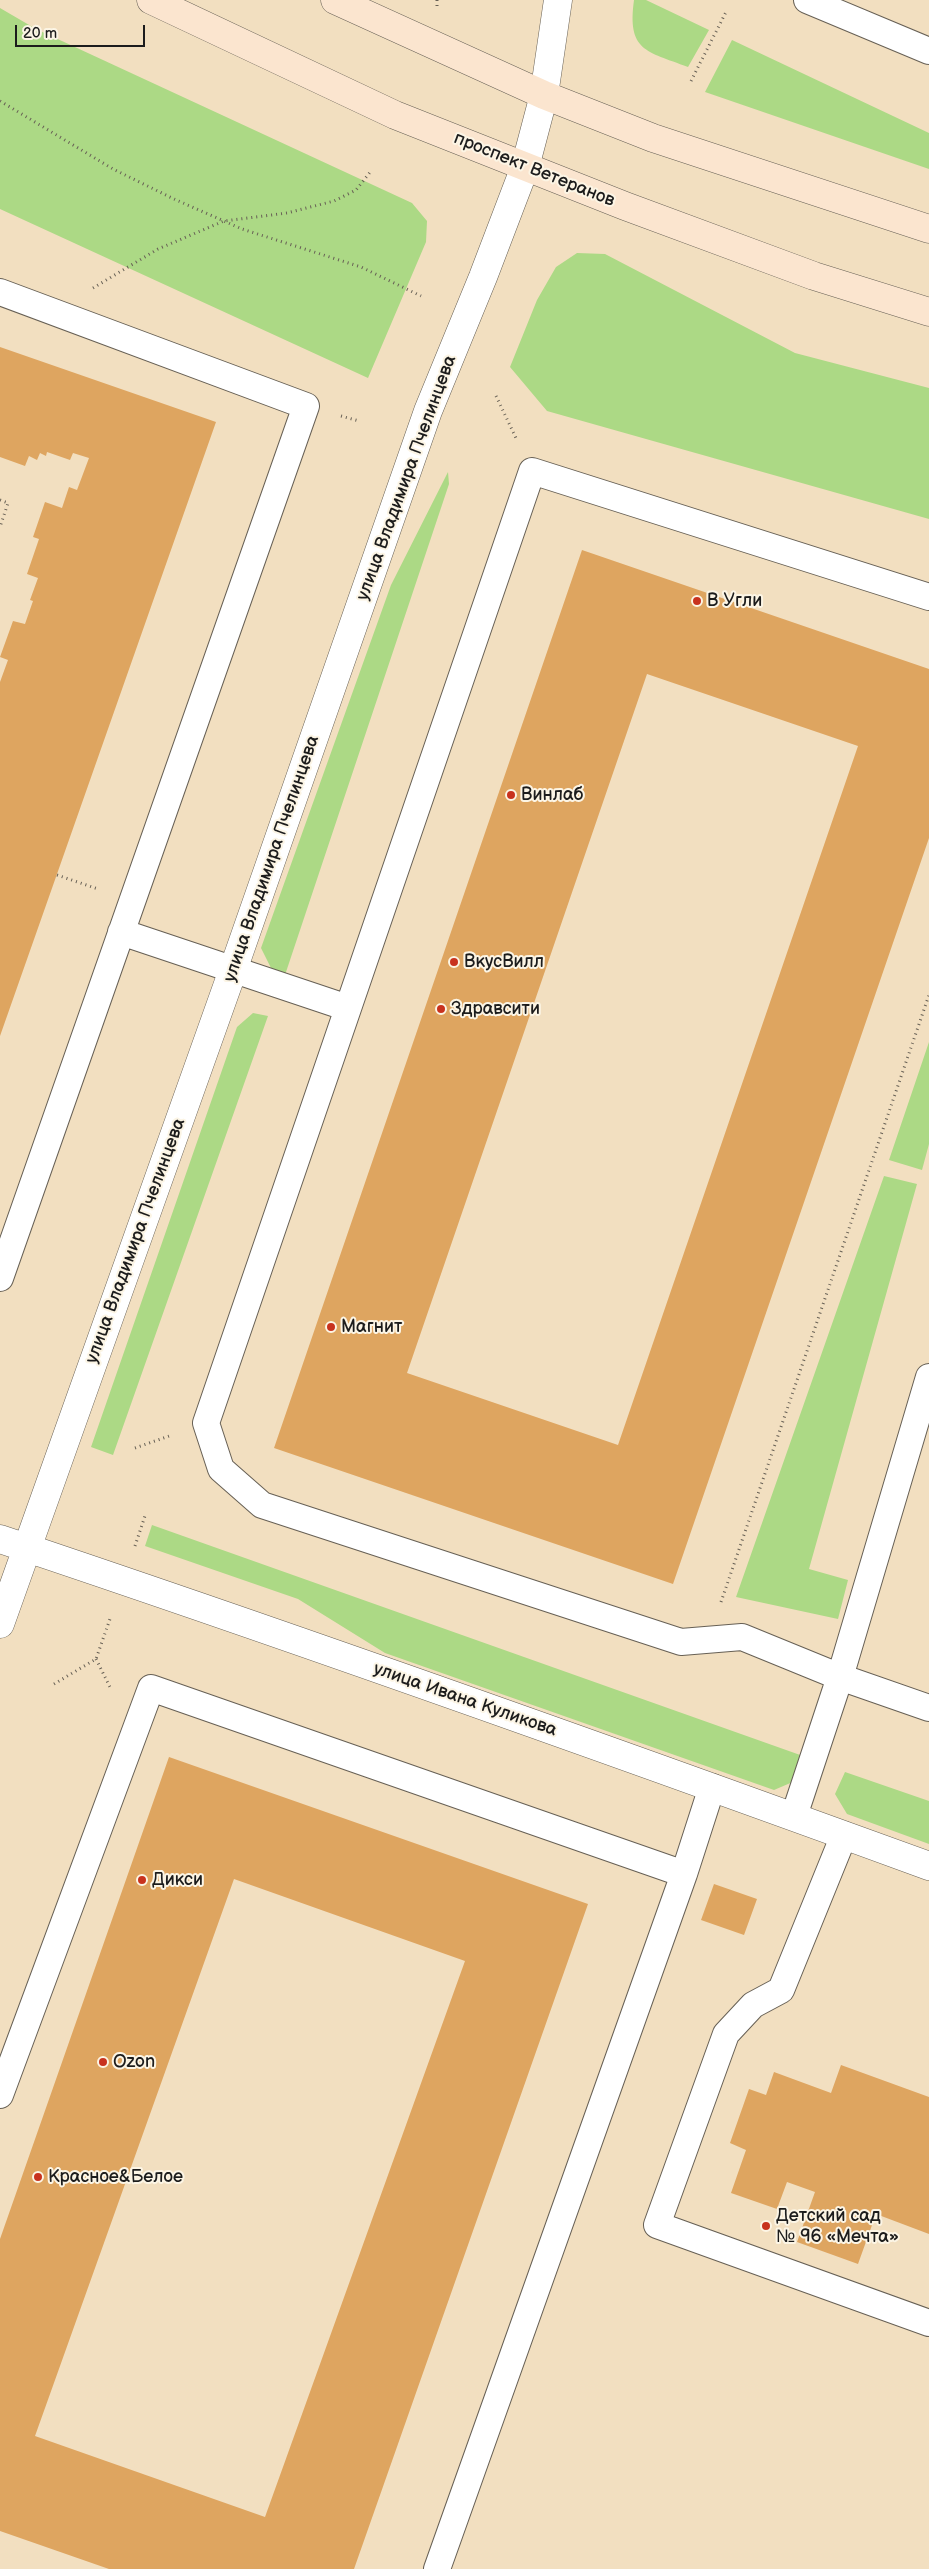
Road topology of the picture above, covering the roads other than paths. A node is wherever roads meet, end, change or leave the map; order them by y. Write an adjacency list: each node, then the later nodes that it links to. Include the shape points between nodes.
1 (151, 0): 7 (main road, проспект Ветеранов, via 395,115)
2 (335, 0): 6 (main road)
3 (558, 0): 6 (street, улица Владимира Пчелинцева)
4 (807, 0): 5 (lane)
5 (929, 51)
6 (544, 95): 7 (street, улица Владимира Пчелинцева); 8 (main road, via 653,138)
7 (525, 166): 10 (main road, проспект Ветеранов, via 814,276); 13 (street, улица Владимира Пчелинцева, via 428,411)
8 (929, 229)
9 (0, 292): 12 (lane, via 306,406)
10 (929, 312)
11 (929, 597): 14 (lane, via 532,471)
12 (121, 932): 13 (lane); 15 (lane)
13 (233, 970): 14 (lane); 18 (street, улица Владимира Пчелинцева)
14 (348, 1008): 20 (lane, via 206,1423 221,1469 262,1505 681,1642 742,1637)
15 (0, 1278)
16 (929, 1377): 20 (lane)
17 (0, 1538): 18 (street, улица Ивана Куликова)
18 (27, 1548): 19 (street, улица Владимира Пчелинцева); 22 (street, улица Ивана Куликова)
19 (0, 1624)
20 (840, 1677): 21 (lane); 23 (lane)
21 (929, 1708)
22 (712, 1787): 23 (street, улица Ивана Куликова); 26 (lane)
23 (794, 1816): 24 (street, улица Ивана Куликова)
24 (844, 1835): 25 (street, улица Ивана Куликова); 28 (lane, via 781,1990 753,2005 726,2034 657,2225)
25 (929, 1866)
26 (684, 1874): 27 (lane, via 151,1688); 29 (lane)
27 (0, 2095)
28 (929, 2323)
29 (437, 2569)

